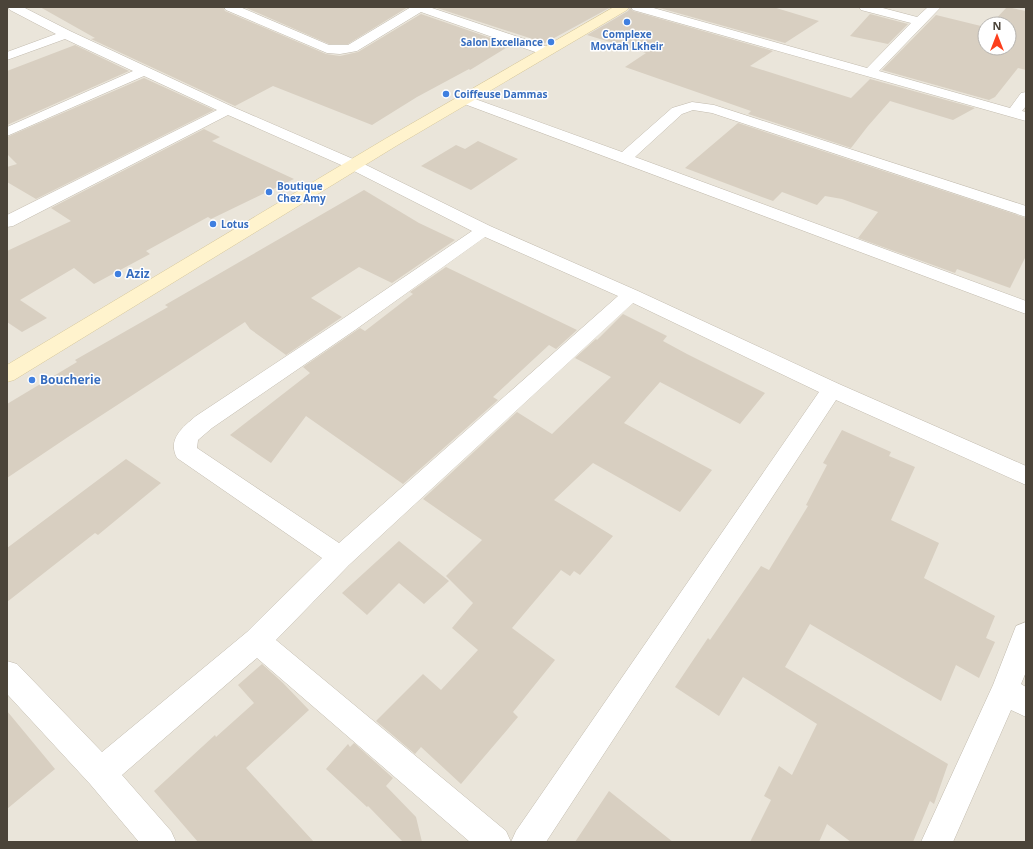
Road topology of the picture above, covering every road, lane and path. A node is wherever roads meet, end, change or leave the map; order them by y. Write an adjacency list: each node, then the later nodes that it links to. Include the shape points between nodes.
1 (14, 7): 9 (street)
2 (230, 7): 7 (street, via 327,49 340,50 352,48)
3 (622, 7): 10 (street)
4 (637, 7): 13 (street)
5 (865, 7): 8 (street)
6 (935, 7): 8 (street)
7 (418, 8): 10 (street)
8 (919, 21): 13 (street)
9 (66, 34): 11 (street); 12 (street)
10 (546, 51): 15 (street)
11 (7, 56)
12 (144, 71): 16 (street); 18 (street)
13 (870, 73): 17 (street)
14 (1026, 96): 17 (street)
15 (464, 99): 19 (street); 20 (street)
16 (228, 110): 20 (street); 22 (street)
17 (1019, 115)
18 (7, 132)
19 (624, 159): 21 (street, via 677,111 692,106 714,110); 25 (street)
20 (354, 165): 23 (street); 26 (street)
21 (1026, 212)
22 (7, 222)
23 (484, 230): 24 (street); 29 (street, via 204,422 186,437 185,452)
24 (631, 295): 27 (street); 29 (street)
25 (1026, 308)
26 (7, 375)
27 (832, 389): 28 (street); 37 (street)
28 (1026, 476)
29 (340, 557): 31 (street)
30 (1026, 634): 33 (street)
31 (257, 641): 34 (street); 36 (street)
32 (7, 674): 34 (street)
33 (1015, 697): 38 (street)
34 (101, 773): 35 (street)
35 (160, 842)
36 (495, 842)
37 (527, 842)
38 (937, 842)

